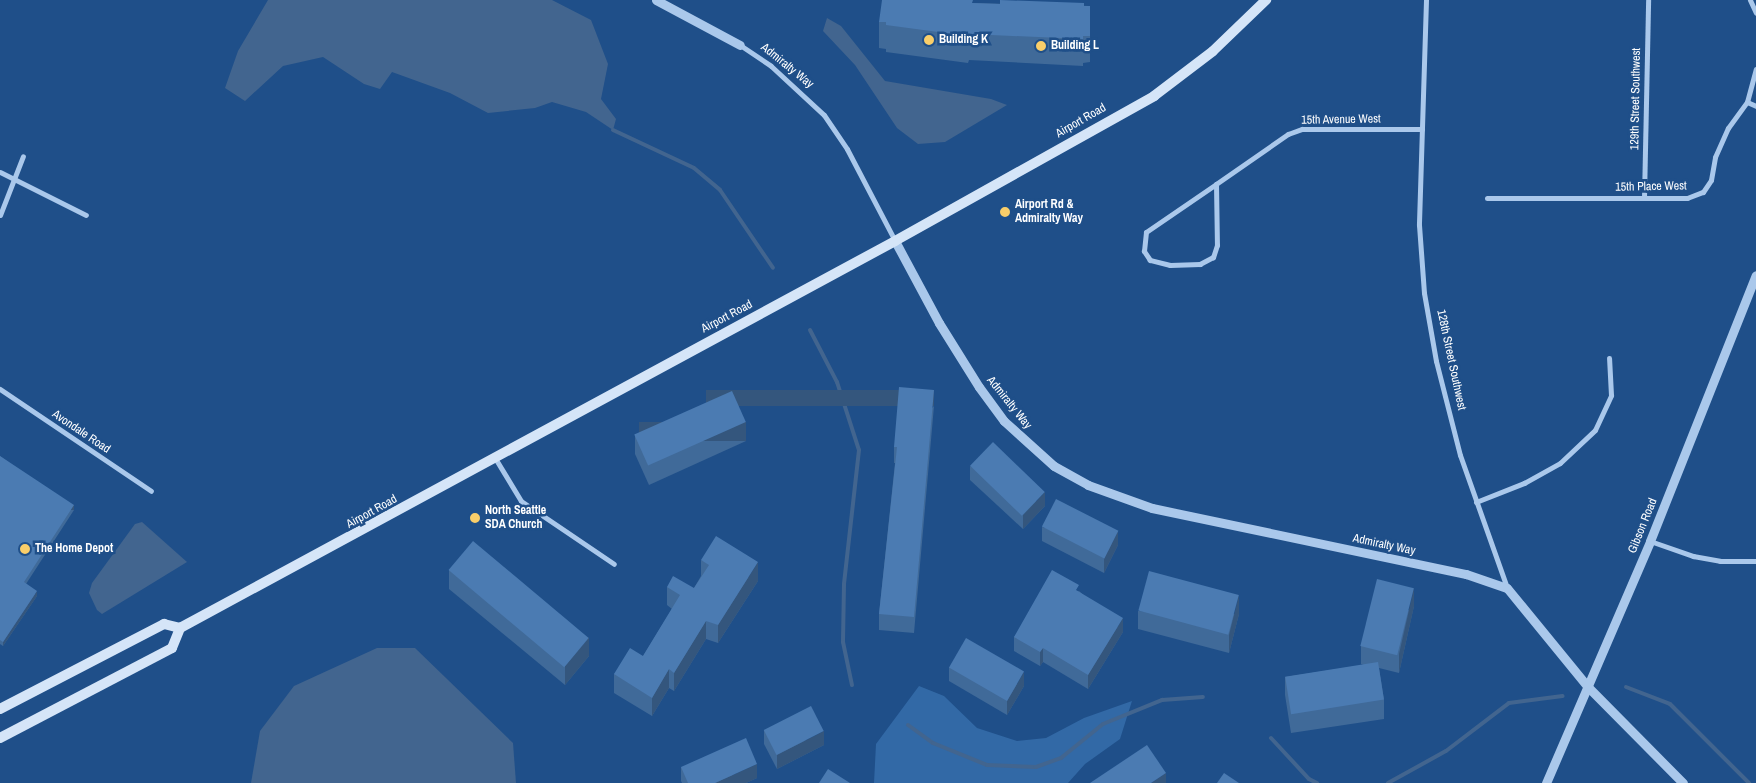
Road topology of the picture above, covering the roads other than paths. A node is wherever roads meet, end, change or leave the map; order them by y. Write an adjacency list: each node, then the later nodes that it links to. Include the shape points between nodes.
1 (656, 0): 7 (street, Admiralty Way)
2 (1266, 0): 20 (main road, Airport Road, via 1213,51 1154,96)
3 (1426, 0): 11 (street, 128th Street Southwest)
4 (1648, 0): 17 (street, 129th Street Southwest)
5 (1750, 0): 6 (street)
6 (1756, 13)
7 (740, 45): 20 (street, Admiralty Way, via 786,78 824,115 847,149)
8 (1756, 69): 9 (street)
9 (1747, 102): 10 (street); 17 (street, 15th Place West, via 1728,128 1715,156 1711,180 1703,192 1687,198)
10 (1756, 106)
11 (1422, 129): 15 (street, 15th Avenue West, via 1302,129 1288,134); 26 (street, 128th Street Southwest, via 1419,225 1424,293 1436,360)
12 (23, 156): 14 (street)
13 (0, 172): 14 (street)
14 (16, 178): 18 (street); 19 (street)
15 (1216, 184): 15 (street, 15th Avenue West, via 1146,232 1144,251 1150,260 1170,265 1200,264 1213,257 1217,245)
16 (1487, 198): 17 (street, 15th Place West)
17 (1644, 198)
18 (0, 215)
19 (86, 216)
20 (896, 241): 24 (main road, Airport Road); 30 (street, Admiralty Way, via 939,323 979,387 1004,420 1054,466 1088,485 1152,508 1466,574)
21 (1756, 275): 27 (street, Gibson Road)
22 (1609, 358): 26 (street, via 1611,395 1594,430 1560,463 1524,483)
23 (0, 389): 25 (street, Avondale Road)
24 (494, 458): 29 (street, via 521,501); 31 (main road, Airport Road)
25 (151, 491)
26 (1476, 502): 30 (street, 128th Street Southwest)
27 (1650, 541): 28 (street, via 1693,556 1720,561); 32 (street, Gibson Road)
28 (1756, 561)
29 (614, 564)
30 (1508, 588): 32 (street, 128th Street Southwest)
31 (180, 628): 33 (main road, Airport Road, via 164,624); 34 (main road, via 172,648)
32 (1588, 687): 35 (street, Gibson Road); 36 (street)
33 (0, 709)
34 (0, 738)
35 (1546, 783)
36 (1683, 783)

